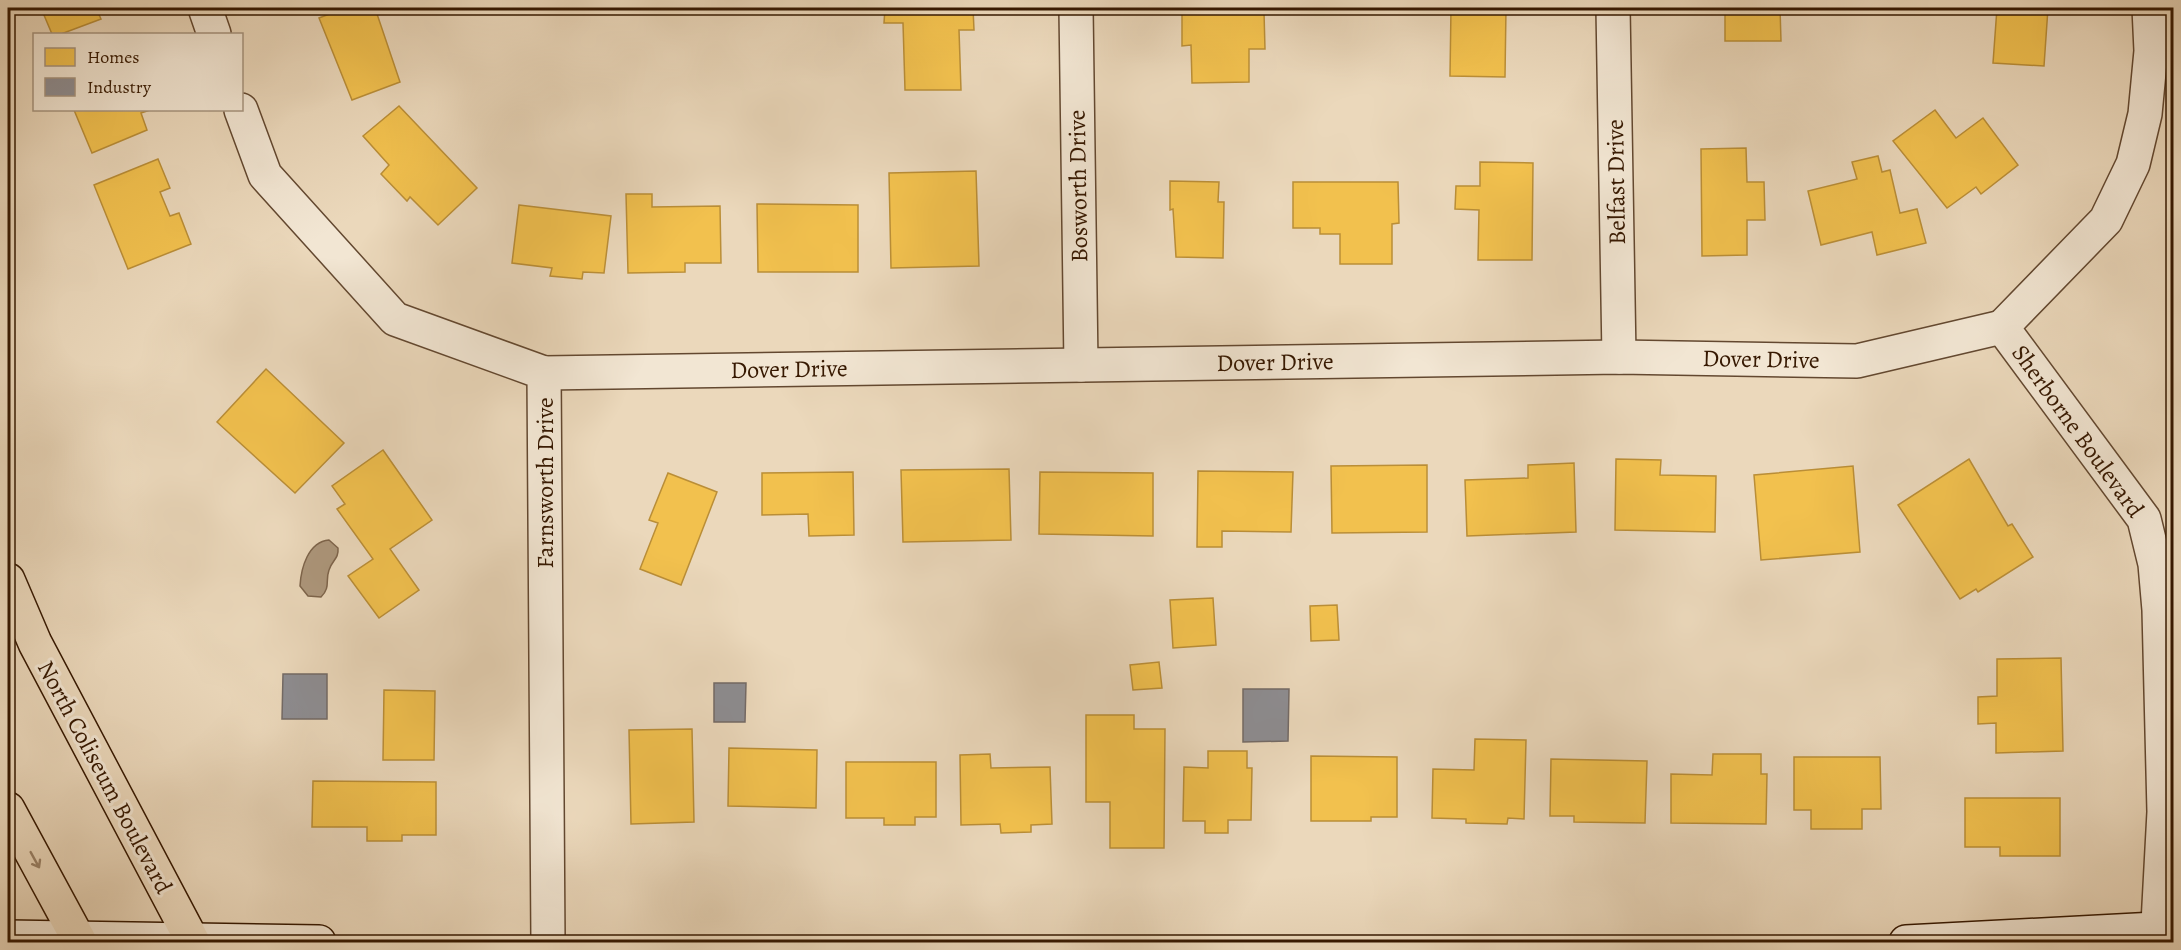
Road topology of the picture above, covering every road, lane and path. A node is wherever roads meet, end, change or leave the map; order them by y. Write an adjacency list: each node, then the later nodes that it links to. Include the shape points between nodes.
1 (205, 8): 5 (street)
2 (1076, 8): 9 (street, Bosworth Drive)
3 (1613, 8): 8 (street, Belfast Drive)
4 (2149, 8): 7 (street, Sherborne Boulevard, via 2151,51 2145,114 2133,164 2106,220)
5 (214, 33)
6 (241, 111): 10 (street, Farnsworth Drive, via 265,175 395,319)
7 (2002, 327): 8 (street, Dover Drive, via 1857,361); 13 (street, Sherborne Boulevard, via 2144,519 2155,564 2159,610)
8 (1619, 357): 9 (street, Dover Drive)
9 (1081, 365): 10 (street, Dover Drive)
10 (544, 373): 18 (street, Farnsworth Drive)
11 (8, 580): 16 (highway, North Coliseum Boulevard, via 35,643)
12 (8, 809): 15 (highway, one-way to 15)
13 (2163, 933): 19 (street)
14 (8, 938): 15 (street)
15 (79, 940): 16 (street)
16 (192, 941): 17 (street)
17 (320, 942)
18 (548, 942)
19 (1906, 942)

